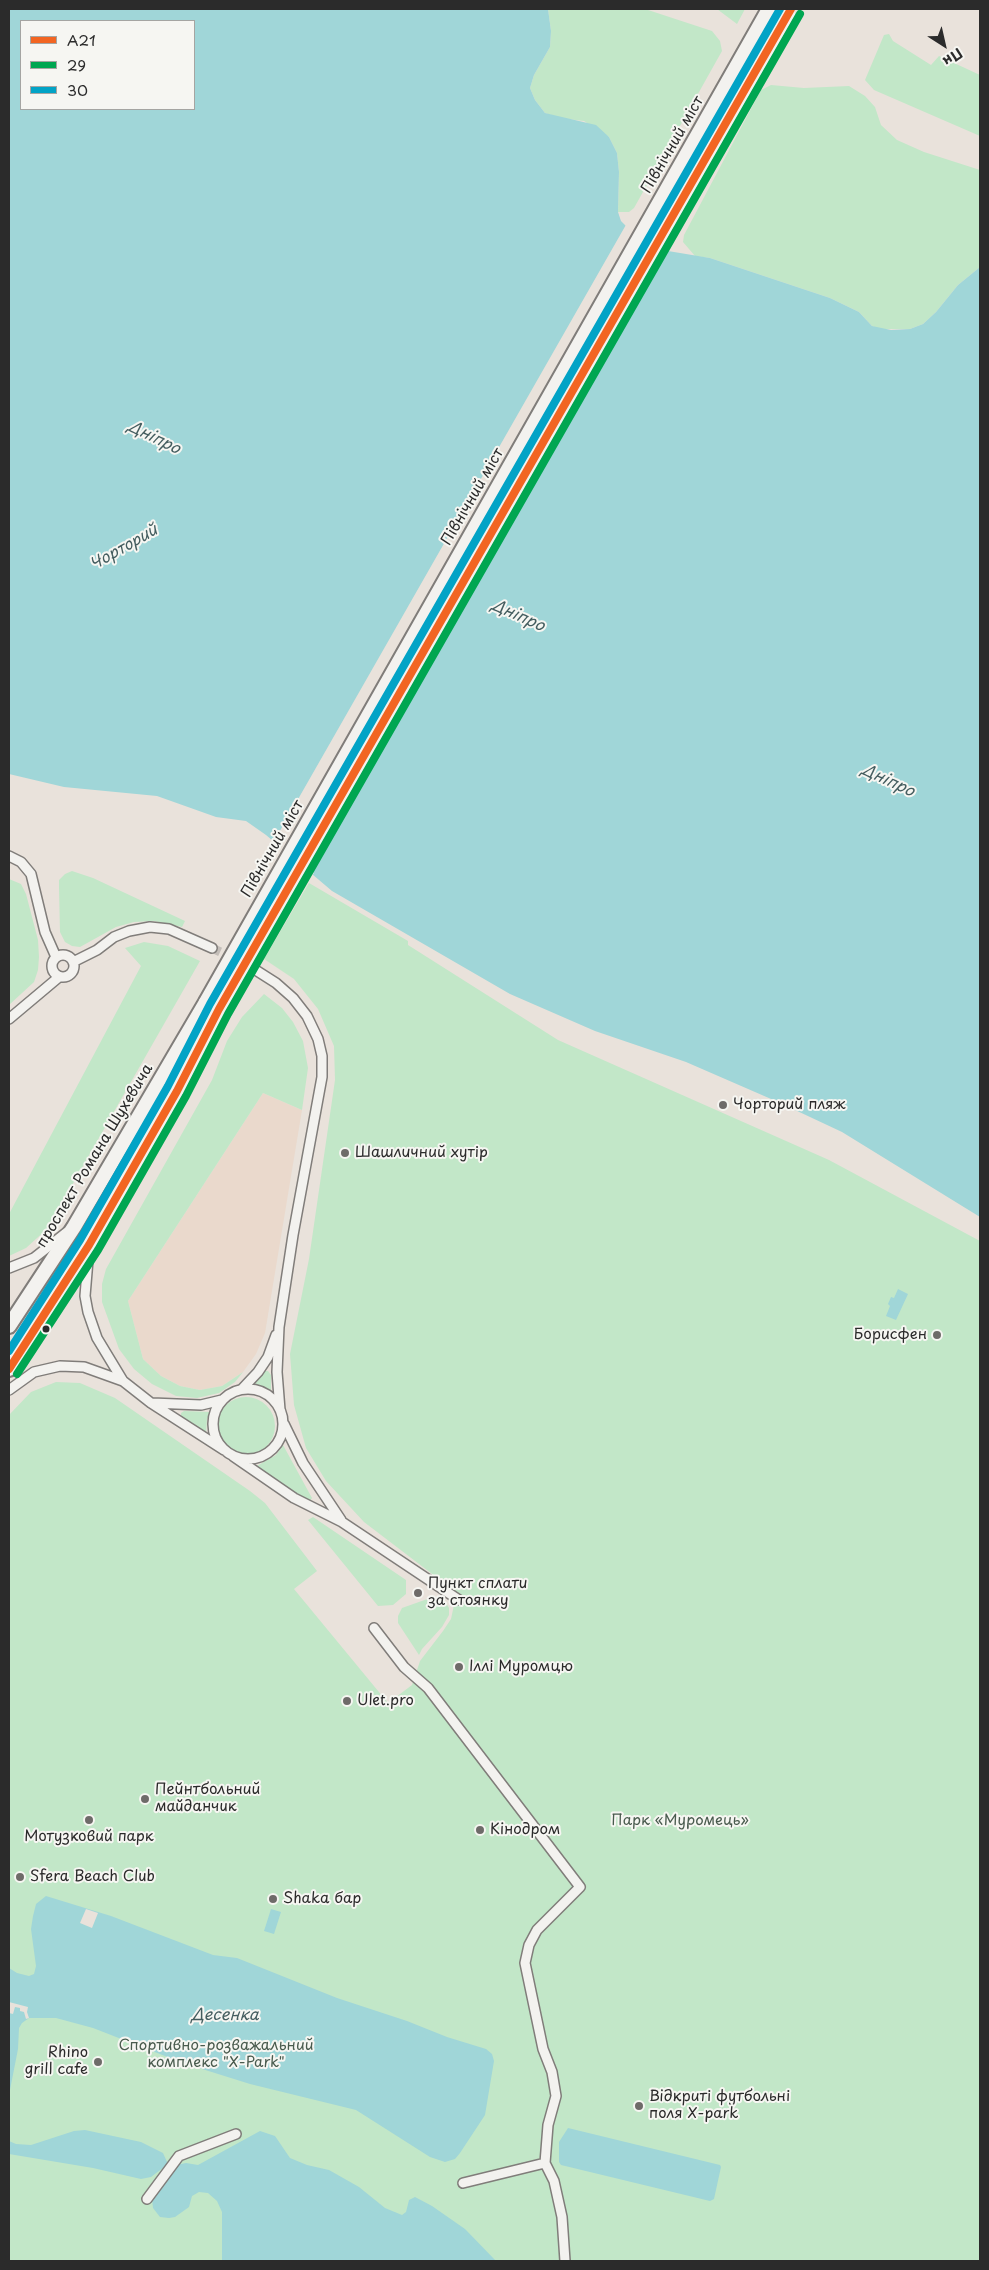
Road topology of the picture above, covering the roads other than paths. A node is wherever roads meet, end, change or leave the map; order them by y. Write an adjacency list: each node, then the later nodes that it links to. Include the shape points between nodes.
1 (769, 9): 9 (main road, Північний міст, bridge)
2 (790, 11): 12 (main road, bridge, via 219,1009 177,1091)
3 (9, 856): 5 (street, via 31,874 45,932)
4 (212, 948): 6 (street, via 169,928 150,927 114,937)
5 (56, 957): 6 (street, via 66,956); 8 (street, via 52,968)
6 (73, 962): 8 (street, via 71,974)
7 (254, 969): 15 (street, via 293,998 307,1016 318,1038 322,1056 322,1077 292,1235)
8 (60, 977): 10 (street)
9 (206, 1002): 11 (main road, проспект Романа Шухевича)
10 (9, 1019)
11 (74, 1227): 13 (street, via 34,1258); 14 (main road, проспект Романа Шухевича)
12 (89, 1245): 16 (main road); 17 (street, via 85,1296 88,1312 106,1354)
13 (9, 1268)
14 (9, 1326)
15 (279, 1327): 18 (street, via 268,1357); 22 (street, via 277,1372)
16 (9, 1369)
17 (123, 1381): 19 (street, via 84,1367 60,1366 34,1372); 21 (street)
18 (242, 1389): 20 (street); 22 (street, via 265,1393)
19 (9, 1390)
20 (222, 1400): 21 (street, via 201,1405); 24 (street, via 216,1409 213,1431)
21 (152, 1403): 24 (street)
22 (280, 1410): 23 (street)
23 (284, 1424): 25 (street, via 280,1438 265,1454 244,1459); 26 (street, via 303,1464)
24 (224, 1450): 25 (street)
25 (233, 1456): 26 (street, via 294,1498)
26 (342, 1522): 27 (street)
27 (459, 1600)
28 (374, 1628): 30 (street, via 404,1666 428,1688 580,1887 537,1930 526,1955 537,2021 556,2096 548,2125)
29 (236, 2134): 32 (street, via 179,2156)
30 (545, 2164): 31 (street); 33 (street, via 554,2181 562,2217)
31 (463, 2183)
32 (147, 2199)
33 (565, 2261)

